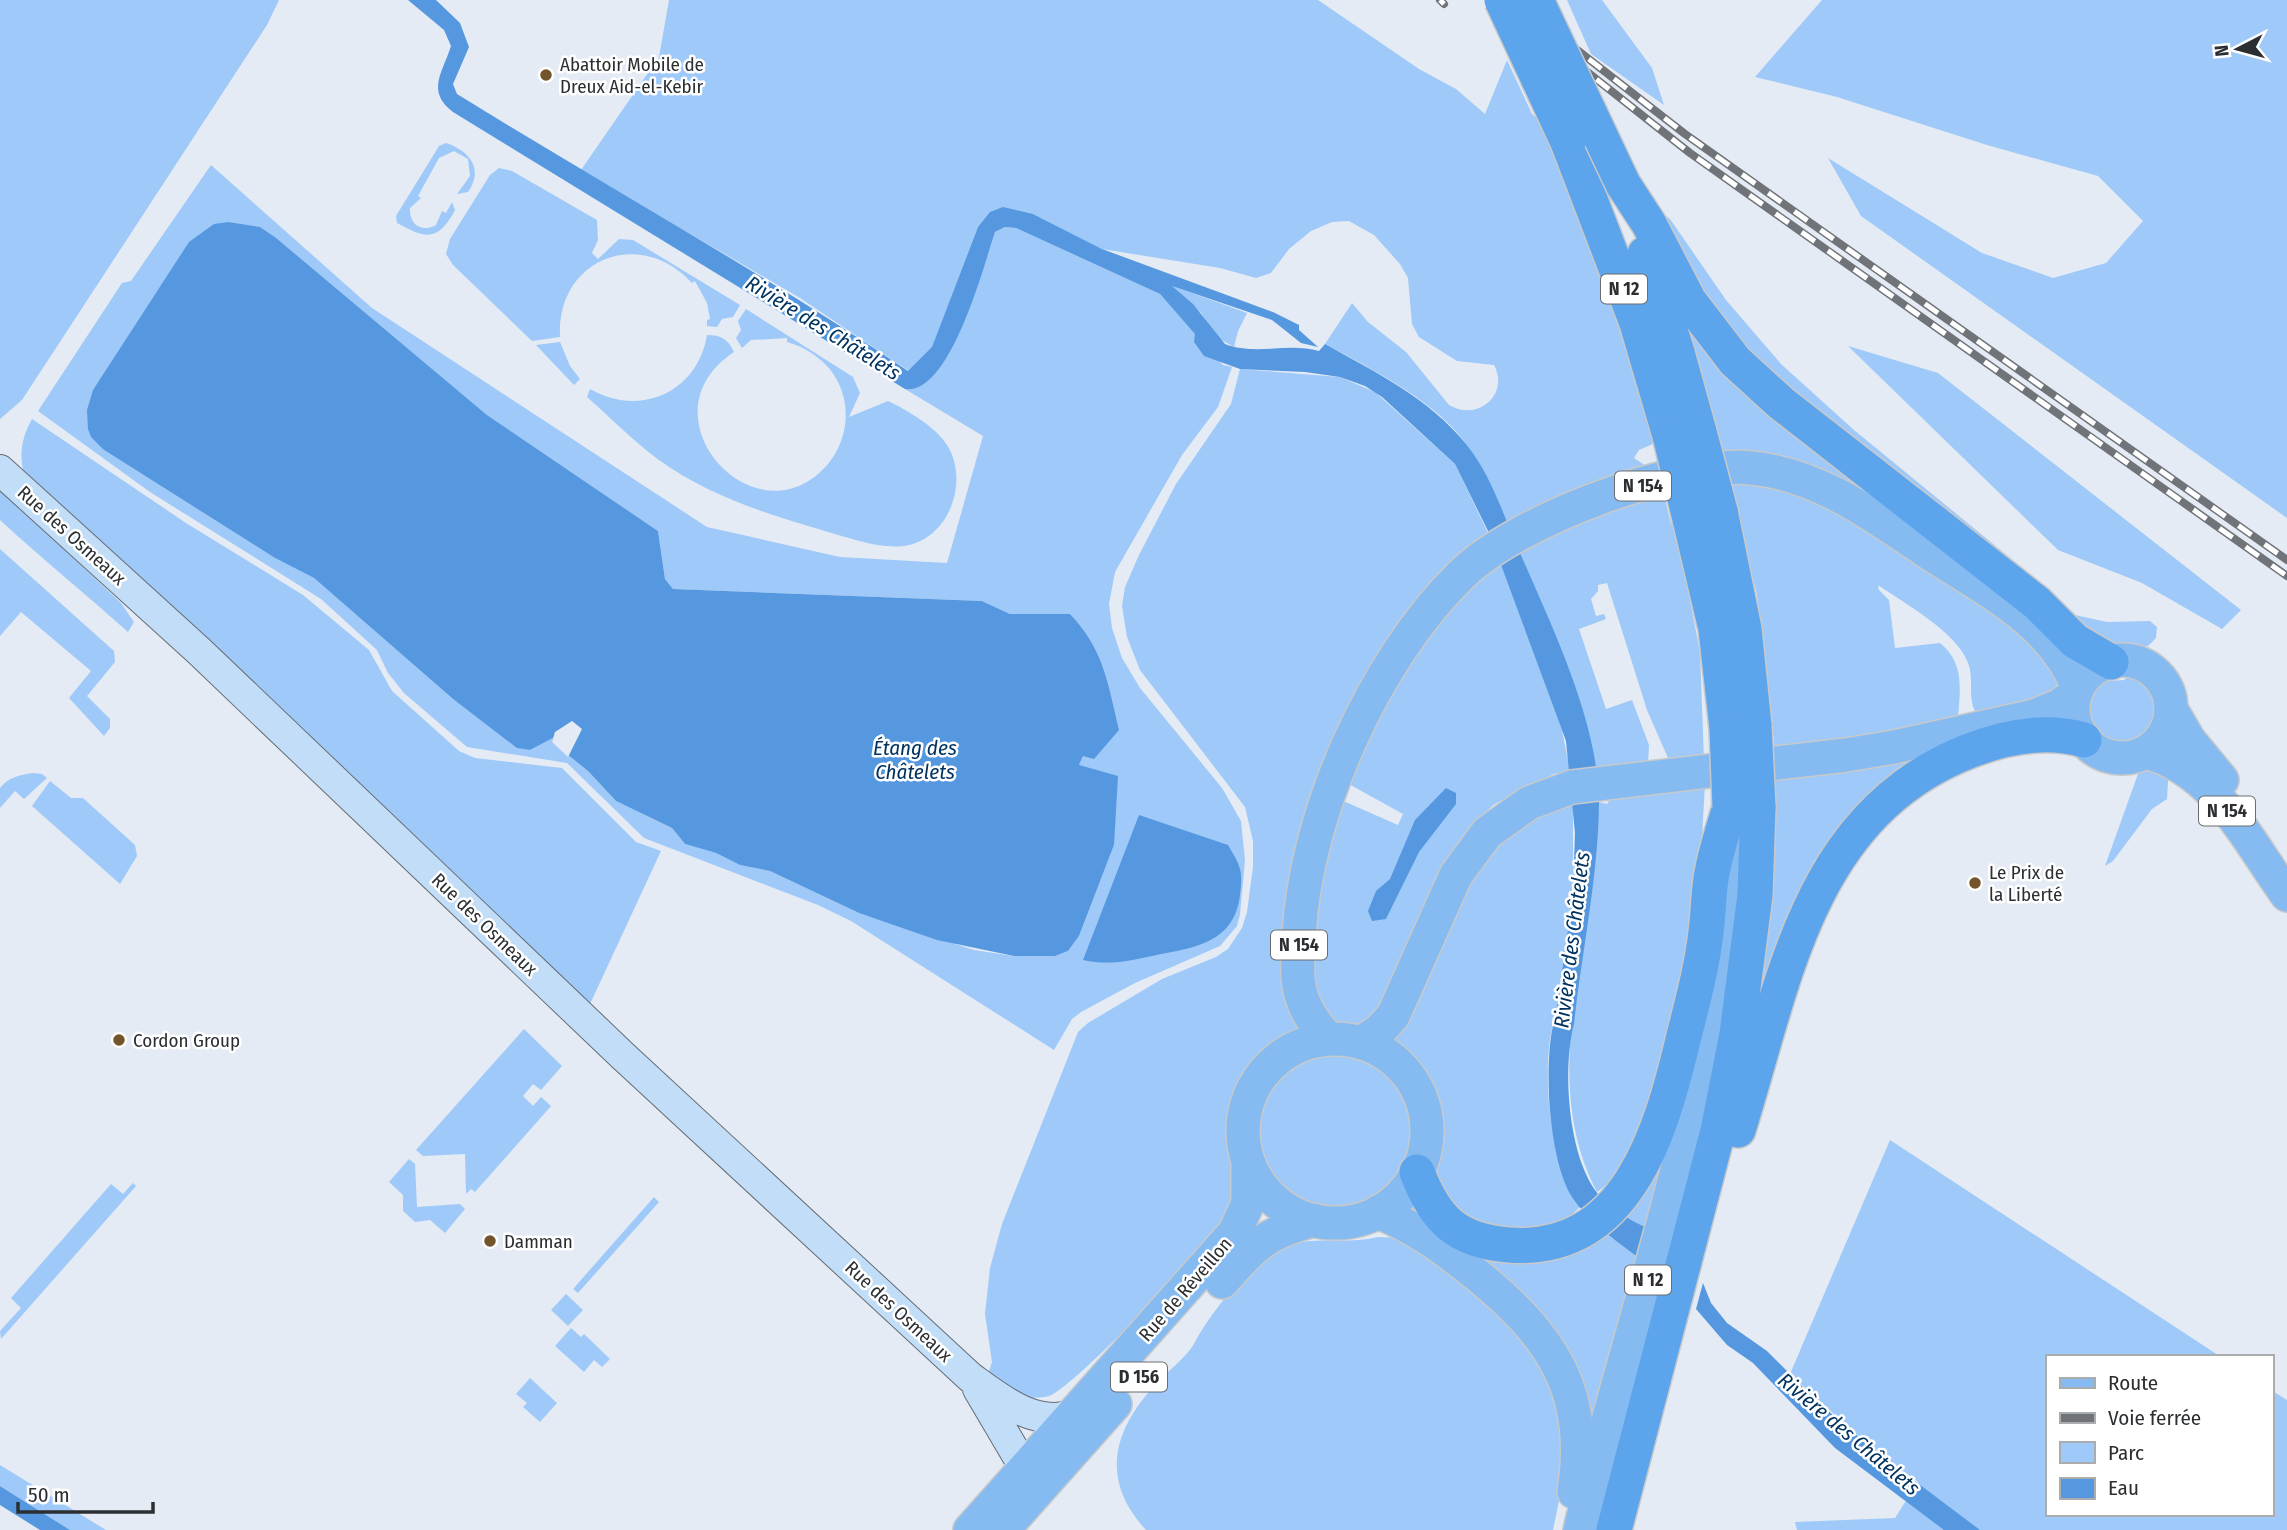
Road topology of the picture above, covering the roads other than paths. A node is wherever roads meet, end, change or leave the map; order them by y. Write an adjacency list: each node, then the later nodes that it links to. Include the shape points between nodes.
1 (1502, 0): 4 (highway, N 12, bridge, via 1568,142)
2 (1536, 0): 3 (highway, N 12, bridge)
3 (1623, 184): 4 (highway, N 12, via 1676,349); 6 (highway, via 1689,301 1735,361 1781,403 2037,603 2075,641)
4 (1685, 436): 11 (highway, N 12, bridge, via 1705,515 1716,629 1741,727)
5 (0, 470): 21 (main road, Rue des Osmeaux, via 199,651 623,1056)
6 (2110, 662): 7 (main road, via 2089,673); 8 (main road, via 2137,663 2155,673 2166,689)
7 (2077, 690): 9 (main road, via 2074,717); 14 (main road, N 154, via 2059,654 2020,613 1850,500 1801,479 1752,468 1715,469 1633,489 1546,518 1479,559 1445,592 1372,697 1338,769 1303,894 1298,957 1303,1001); 15 (main road, via 2059,706 2035,716 1894,747 1588,784 1511,814 1477,844 1445,895 1393,1016)
8 (2171, 709): 10 (main road, via 2164,734); 12 (main road, N 154, via 2189,740)
9 (2084, 740): 10 (main road, via 2113,758); 20 (highway, via 2056,734 2020,737 1954,757 1905,785 1856,831 1834,860 1811,904 1707,1230)
10 (2146, 752): 13 (main road, N 154, via 2177,763 2207,786)
11 (1744, 807): 17 (highway, via 1712,870 1704,946 1675,1075 1647,1157 1619,1198 1600,1218 1569,1236 1542,1244 1489,1242 1446,1223 1434,1211); 20 (highway, N 12, via 1755,895 1737,1034); 28 (main road, N 12, via 1706,1057)
12 (2287, 870)
13 (2287, 895)
14 (1328, 1039): 15 (main road); 16 (main road, via 1292,1050 1263,1074 1246,1109)
15 (1361, 1043): 17 (main road, via 1399,1065 1419,1094 1427,1129)
16 (1247, 1156): 19 (main road, via 1272,1197); 23 (main road, Rue de Réveillon / D 156, via 1248,1203 1235,1232)
17 (1417, 1172): 18 (main road, via 1401,1195)
18 (1378, 1212): 19 (main road, via 1351,1221); 27 (main road, via 1437,1242 1521,1313 1552,1352 1569,1387 1577,1423 1578,1465)
19 (1314, 1220): 24 (main road, Rue de Réveillon / D 156, via 1250,1249)
20 (1688, 1246): 29 (highway, N 12)
21 (970, 1377): 22 (main road, Rue des Osmeaux); 24 (main road, Rue des Osmeaux)
22 (1024, 1412): 23 (main road, Rue des Osmeaux, via 1048,1418); 24 (main road, Rue des Osmeaux)
23 (1076, 1414): 24 (main road, Rue de Réveillon / D 156)
24 (1042, 1463): 25 (main road, Rue de Réveillon / D 156); 26 (main road, Rue de Réveillon / D 156)
25 (970, 1530)
26 (1003, 1530)
27 (1566, 1530)
28 (1580, 1530)
29 (1614, 1530)

